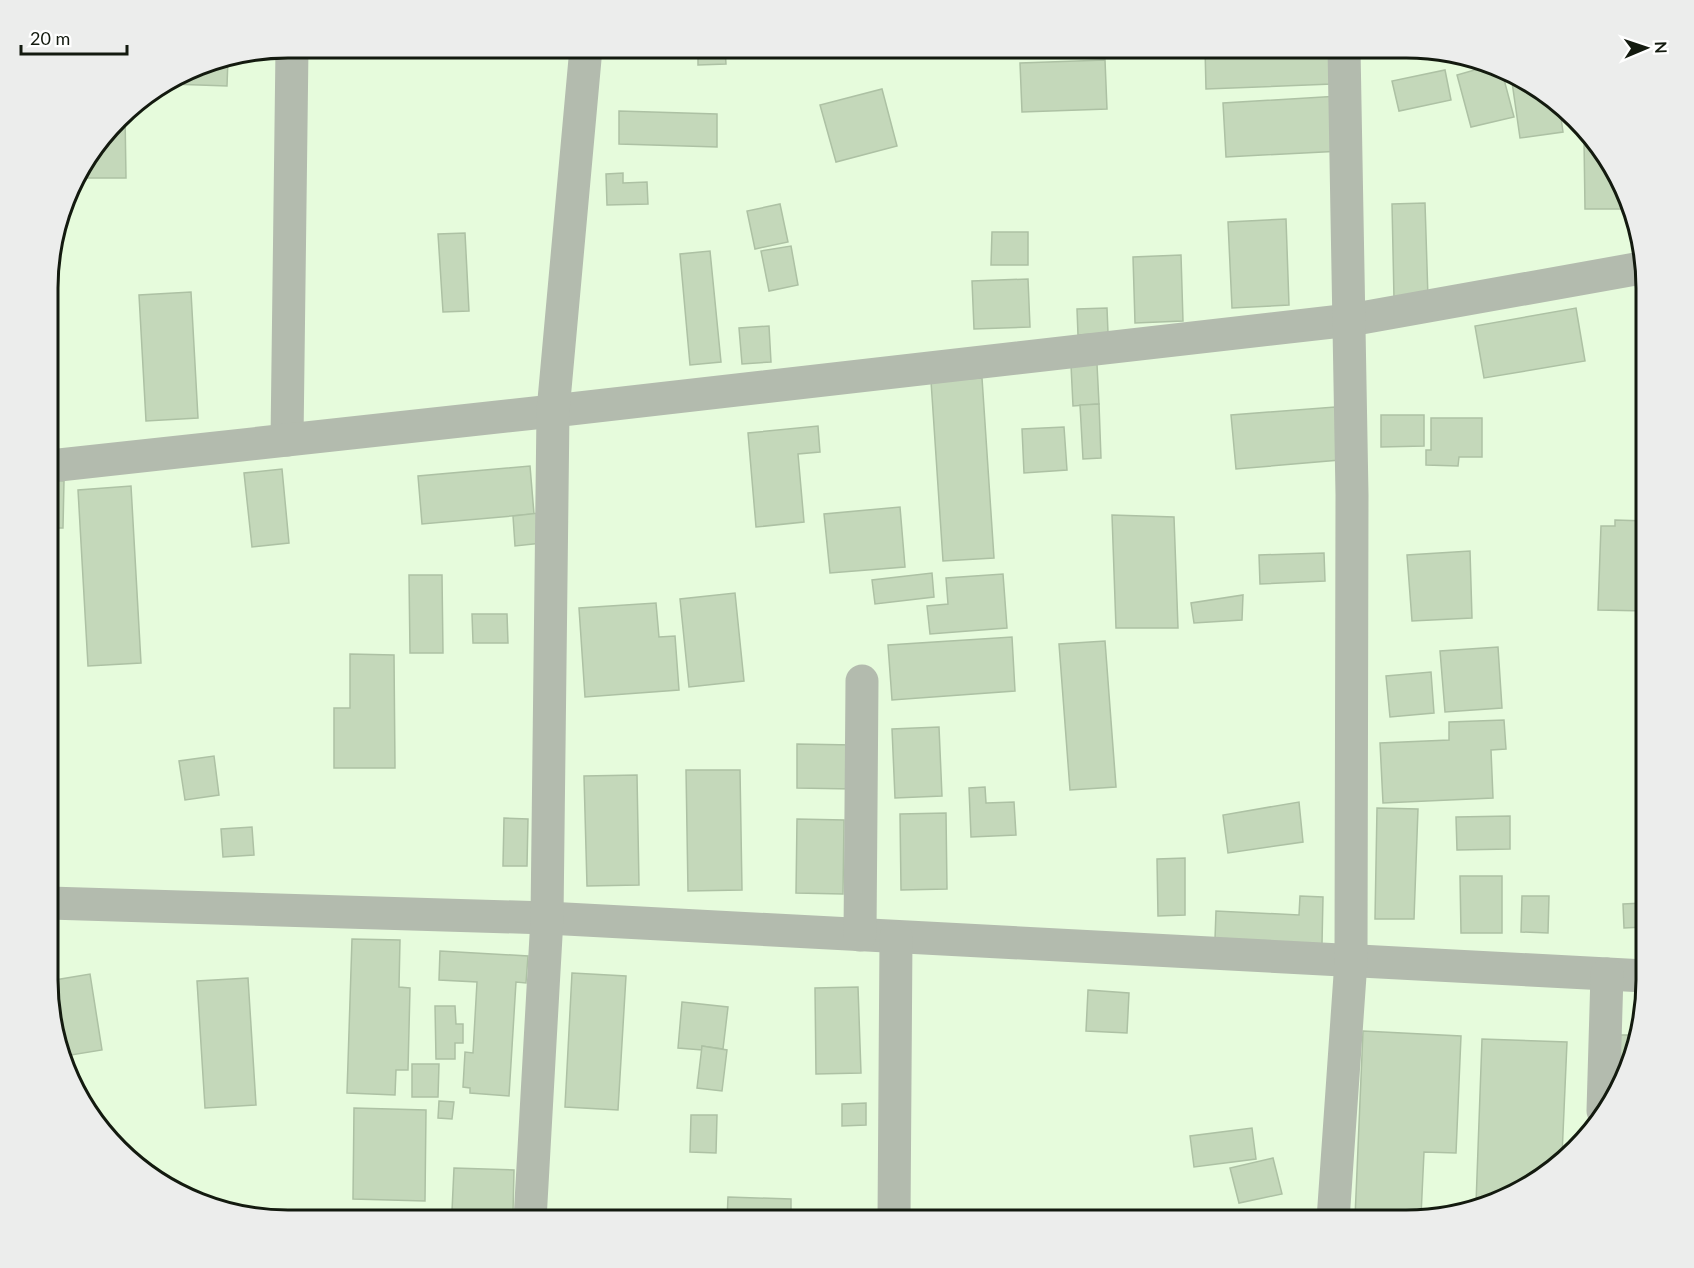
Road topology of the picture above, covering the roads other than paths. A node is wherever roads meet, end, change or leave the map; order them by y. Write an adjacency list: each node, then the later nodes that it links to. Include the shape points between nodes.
1 (292, 58): 7 (street)
2 (585, 58): 6 (street)
3 (1344, 58): 5 (street)
4 (1635, 269): 5 (street)
5 (1350, 320): 6 (street); 14 (street)
6 (553, 411): 7 (street); 11 (street)
7 (286, 440): 8 (street)
8 (58, 465)
9 (862, 681): 12 (street)
10 (58, 903): 11 (street)
11 (547, 918): 12 (street); 18 (street)
12 (860, 935): 13 (street)
13 (896, 937): 14 (street); 19 (street)
14 (1351, 961): 15 (street); 20 (street)
15 (1607, 974): 16 (street); 17 (street)
16 (1636, 975)
17 (1603, 1097)
18 (531, 1210)
19 (894, 1210)
20 (1334, 1210)

